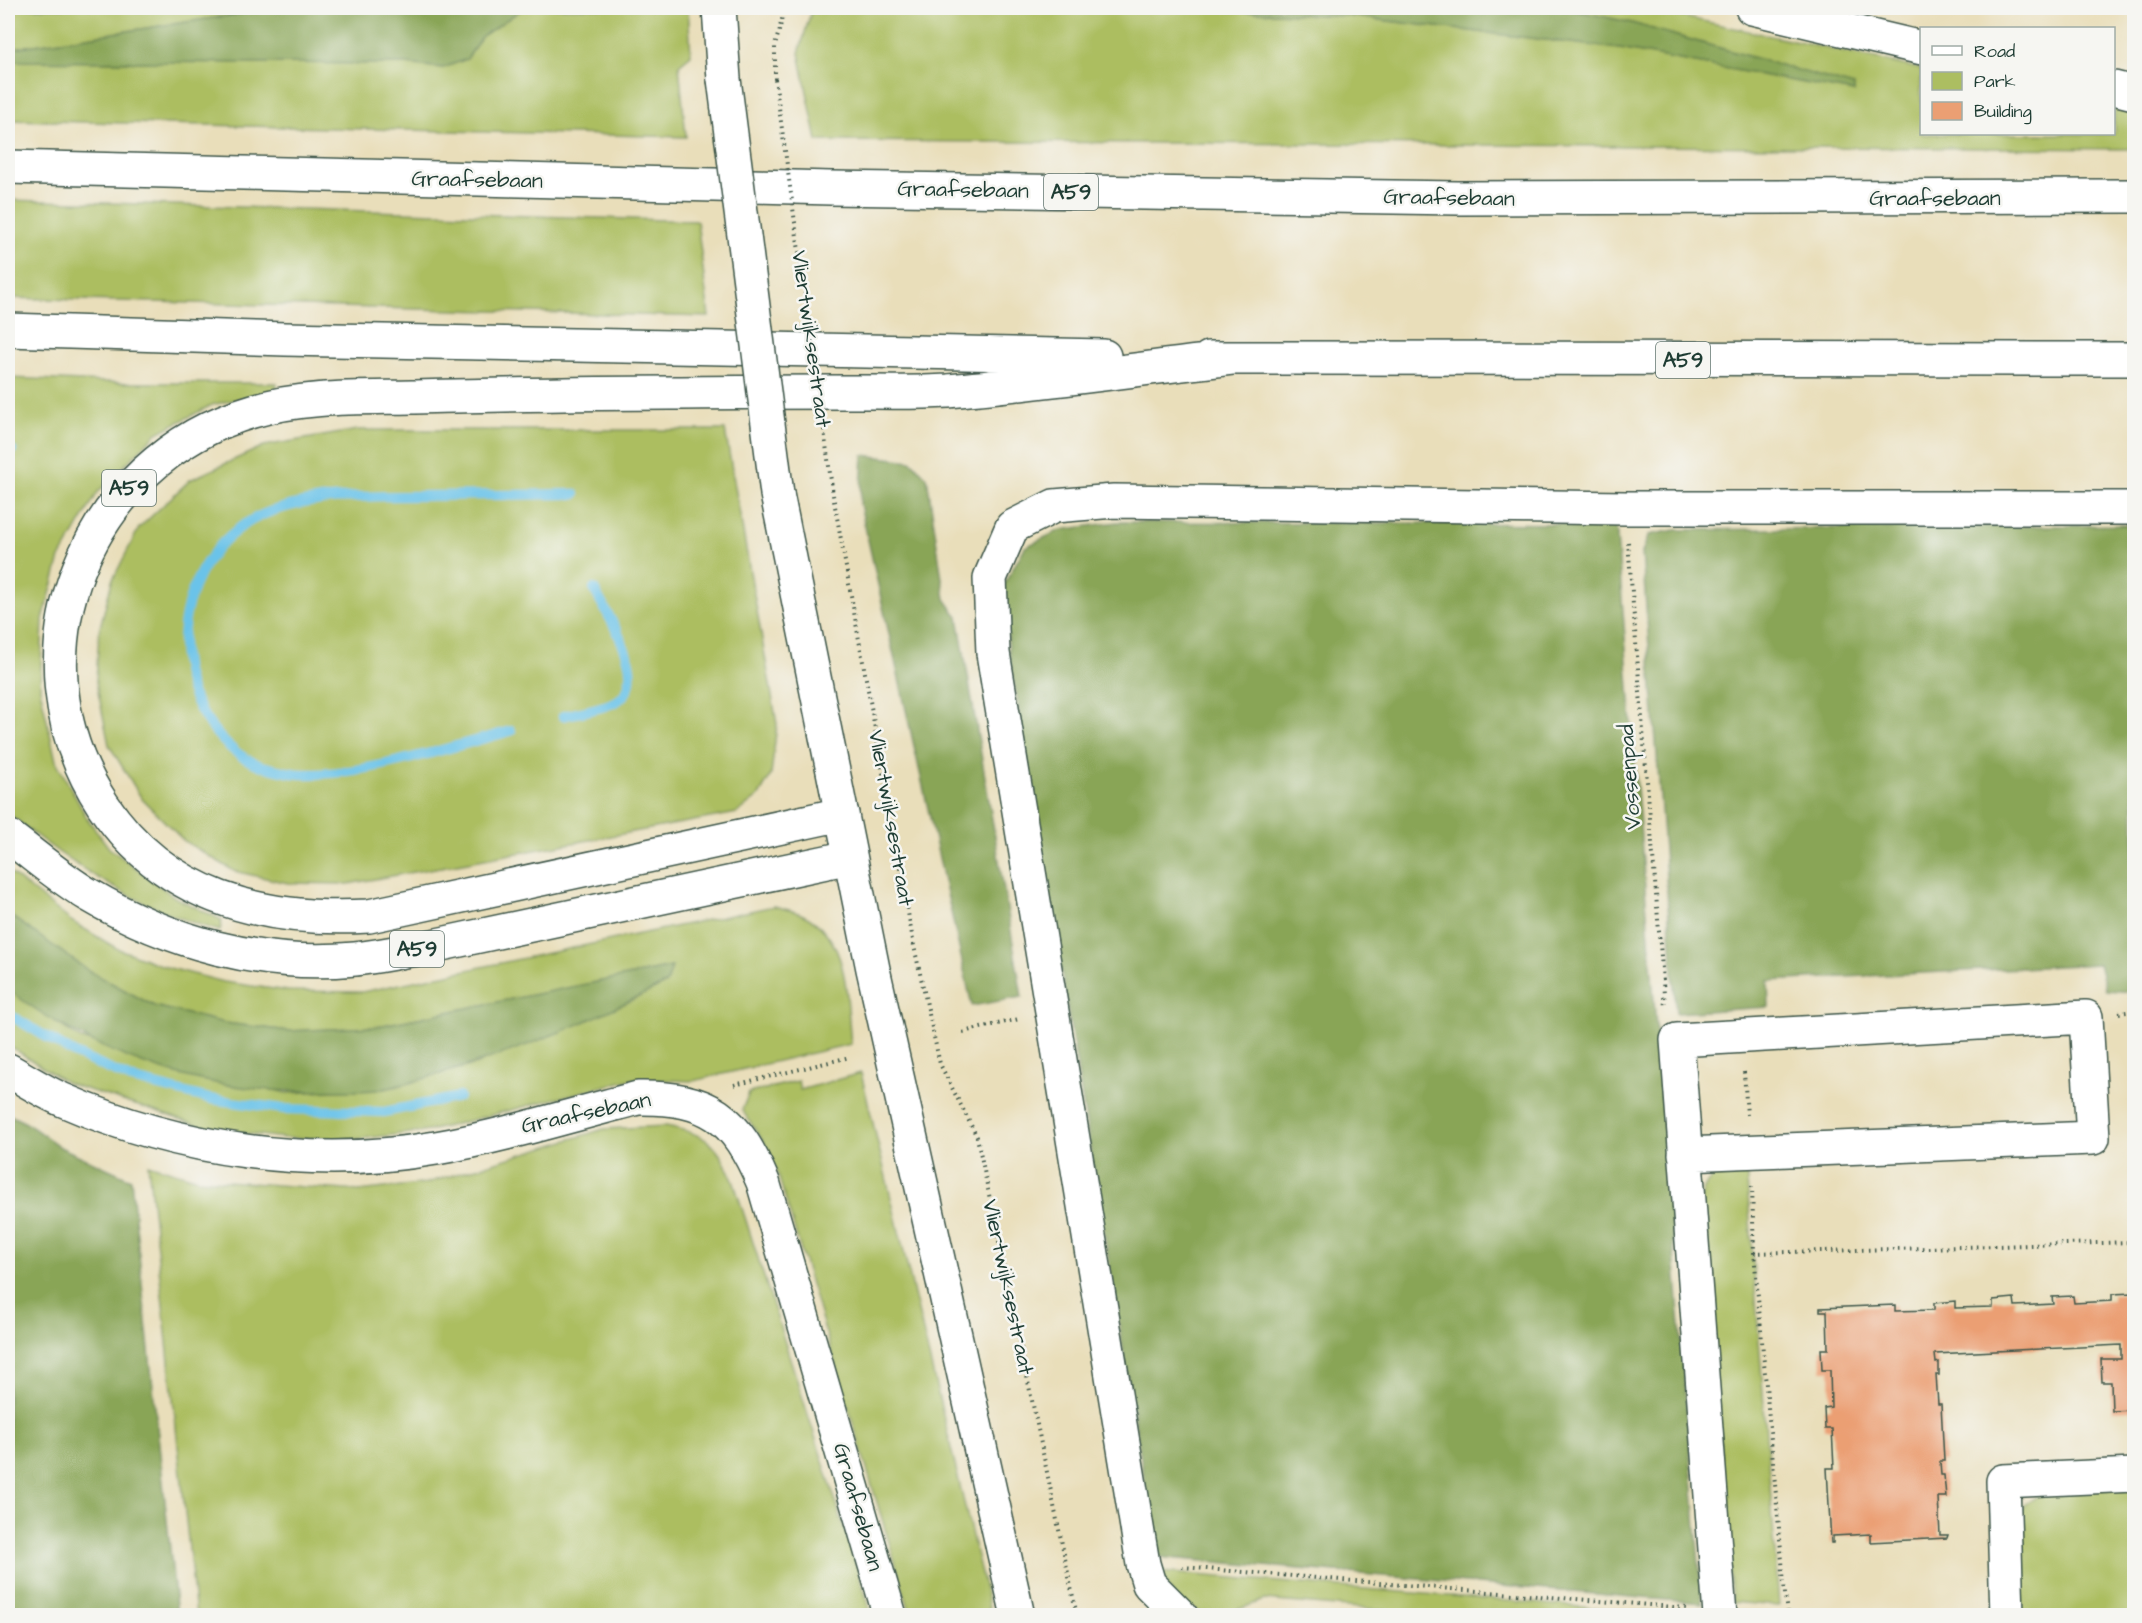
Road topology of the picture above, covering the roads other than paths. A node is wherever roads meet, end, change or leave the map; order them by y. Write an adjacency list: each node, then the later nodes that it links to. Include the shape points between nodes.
1 (719, 8): 12 (main road, Vliertwijksestraat, bridge, via 724,79 777,494)
2 (1752, 8): 3 (main road)
3 (1920, 48)
4 (2115, 88): 5 (main road)
5 (2134, 93)
6 (8, 167): 7 (main road, Graafsebaan / A59, via 831,188 1458,198)
7 (2134, 196)
8 (8, 330): 9 (main road, A59)
9 (1232, 358): 10 (main road, A59); 12 (main road, A59, via 944,391 350,398 254,410 211,426 172,448 141,474 94,533 70,591 59,652 64,704 74,748 103,805 131,839 183,880 222,900 251,909 327,919 369,916)
10 (2134, 359)
11 (2134, 508): 21 (main road, via 1626,508 1114,501 1053,506 1012,527 990,578 993,653 1143,1564 1149,1584)
12 (842, 814): 14 (main road, Vliertwijksestraat)
13 (8, 836): 14 (main road, A59, via 86,894 130,919 226,951 312,960 354,959 418,949)
14 (850, 857): 20 (main road, Vliertwijksestraat)
15 (8, 1070): 19 (main road, Graafsebaan, via 62,1100 137,1126 209,1145 286,1155 359,1156 436,1148 638,1098 671,1098 706,1108 735,1129 763,1182)
16 (1685, 1154): 16 (main road, via 2093,1138 2086,1017 1677,1040); 18 (main road)
17 (2134, 1475): 22 (main road, via 2002,1481)
18 (1720, 1613)
19 (891, 1616)
20 (1018, 1616)
21 (1181, 1616)
22 (2007, 1616)

